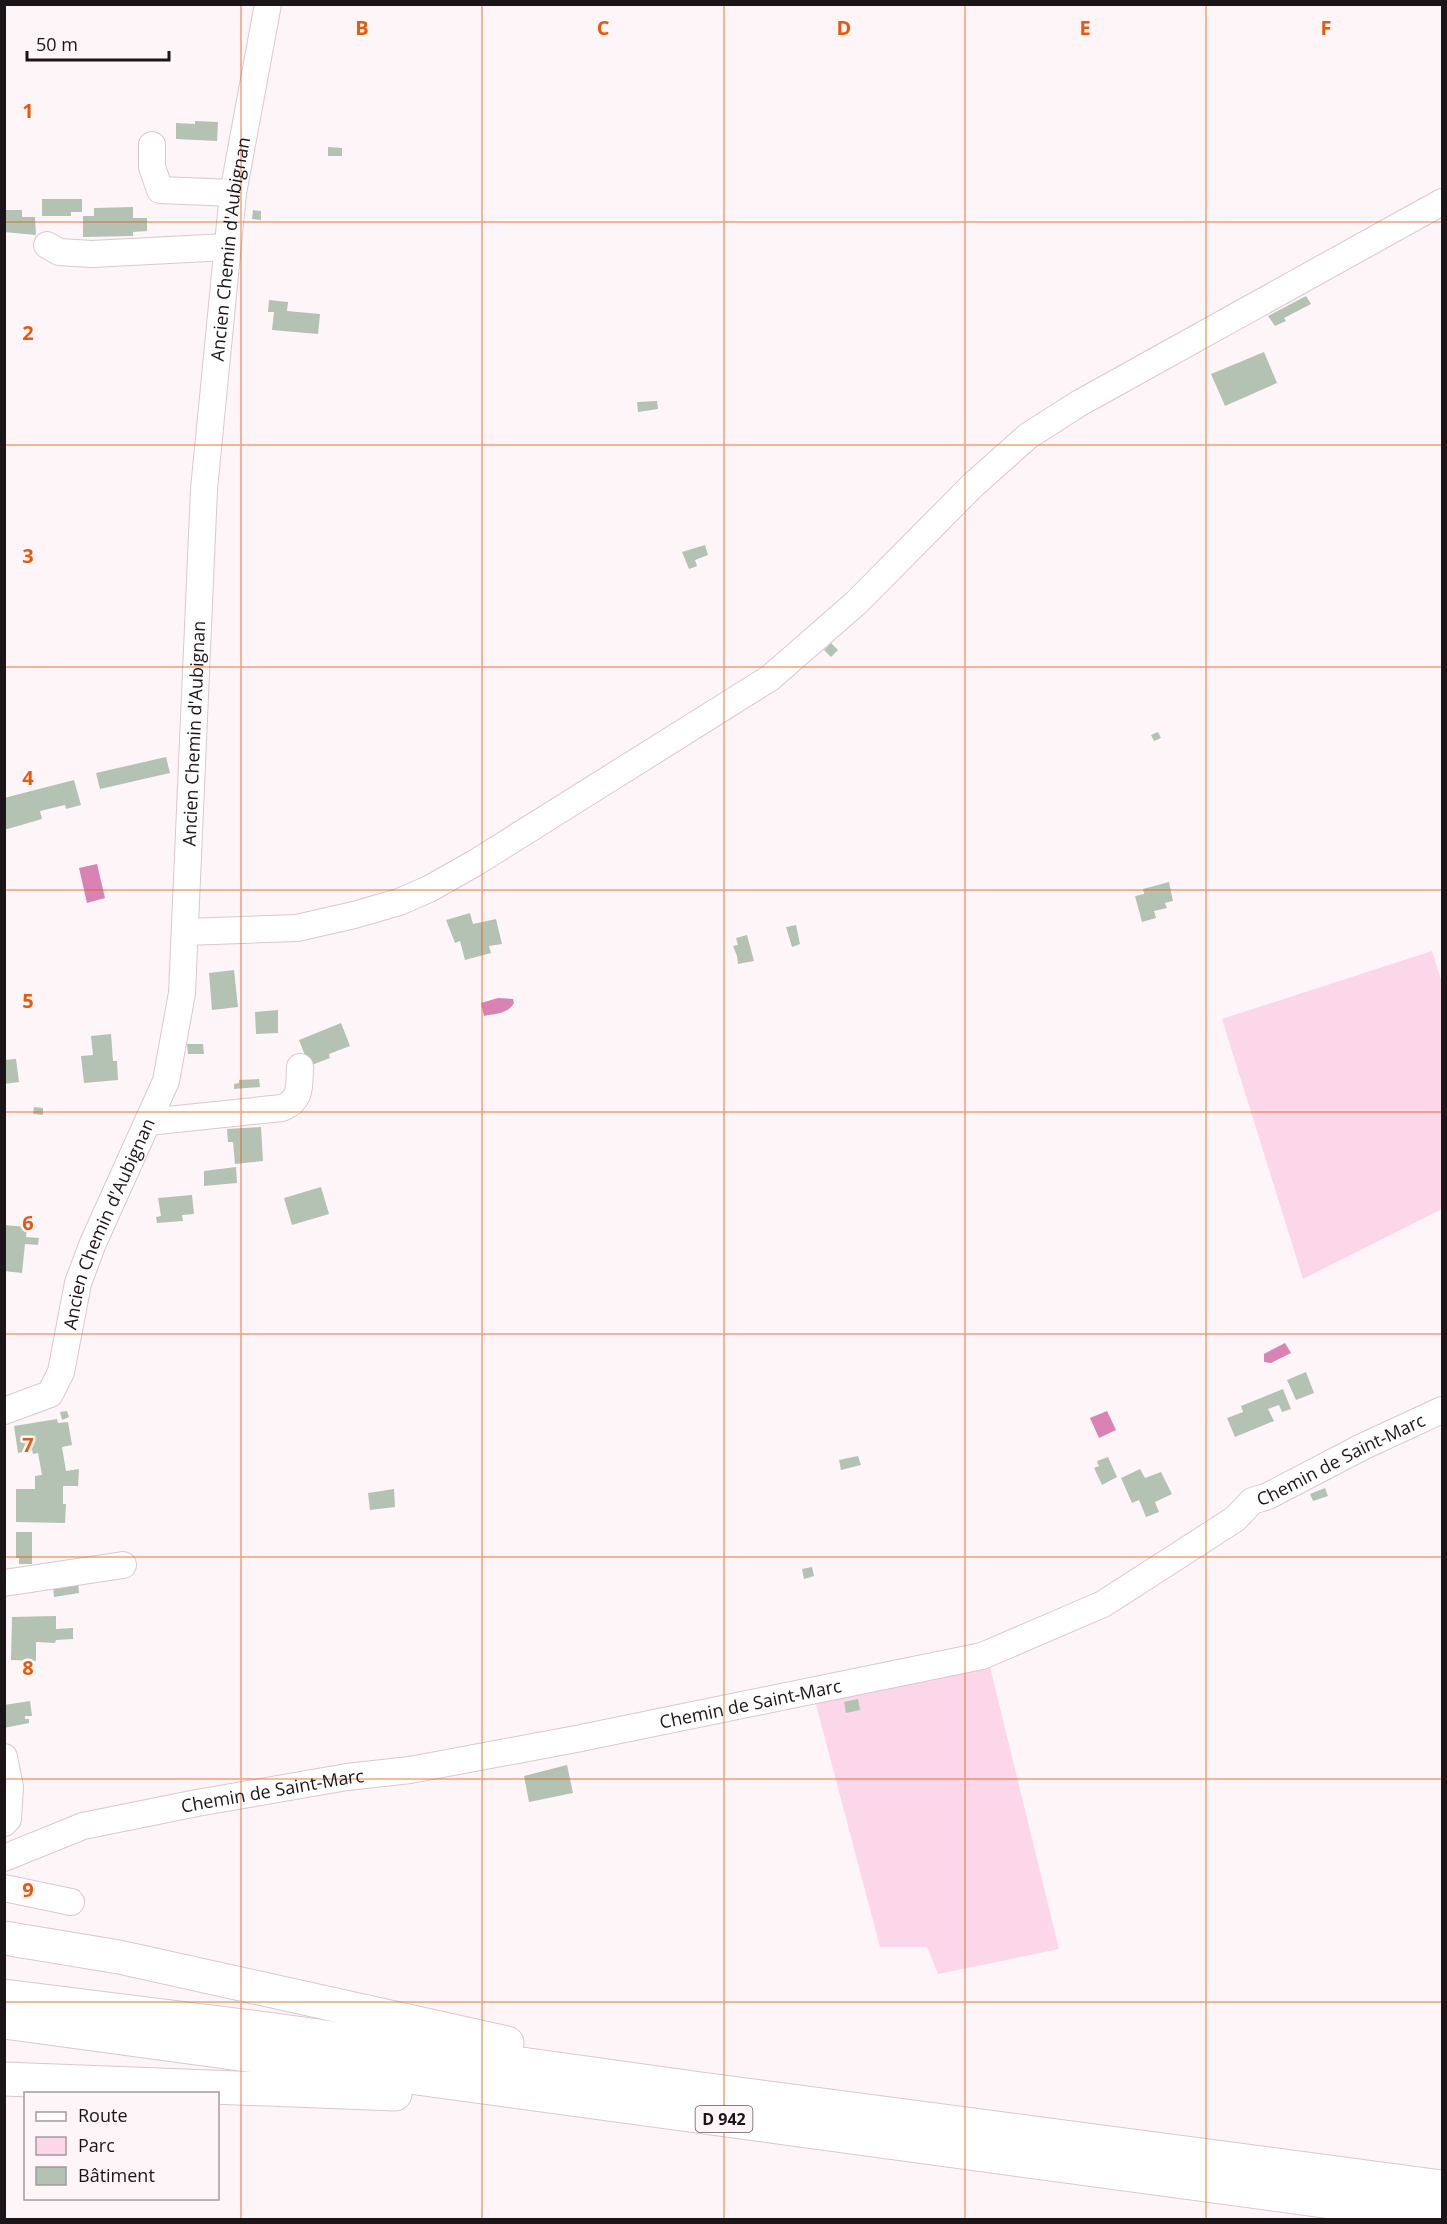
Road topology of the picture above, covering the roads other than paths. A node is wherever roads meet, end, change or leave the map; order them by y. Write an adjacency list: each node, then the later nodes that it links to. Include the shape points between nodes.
1 (268, 4): 3 (street, Ancien Chemin d'Aubignan)
2 (152, 145): 3 (street, via 152,167 160,190)
3 (233, 193): 6 (street, Ancien Chemin d'Aubignan)
4 (1443, 202): 7 (street, via 1078,404 1028,436 973,485 856,603 770,678 475,863 409,898 354,915 297,928)
5 (47, 245): 6 (street, via 59,252 92,254)
6 (227, 247): 7 (street, Ancien Chemin d'Aubignan, via 204,489)
7 (185, 932): 9 (street, Ancien Chemin d'Aubignan, via 182,993 166,1081)
8 (300, 1067): 9 (street, via 299,1091 293,1104 282,1108)
9 (148, 1122): 11 (street, Ancien Chemin d'Aubignan, via 78,1283 65,1357 54,1387 50,1394)
10 (1443, 1410): 16 (street, Chemin de Saint-Marc, via 1252,1502 1234,1519 1103,1604 981,1656 576,1739 83,1826)
11 (4, 1411)
12 (123, 1565): 13 (street)
13 (4, 1582)
14 (4, 1757): 15 (street, via 10,1787 8,1819)
15 (4, 1823)
16 (4, 1858)
17 (4, 1888): 18 (street)
18 (71, 1902)
19 (4, 1938): 23 (highway, D 942, via 119,1957 605,2064)
20 (4, 1995): 23 (highway, D 942, via 275,2030)
21 (4, 2022): 23 (highway, D 942)
22 (4, 2079): 23 (highway, D 942)
23 (702, 2103): 24 (highway, D 942); 25 (highway, D 942)
24 (1443, 2187)
25 (1443, 2217)

